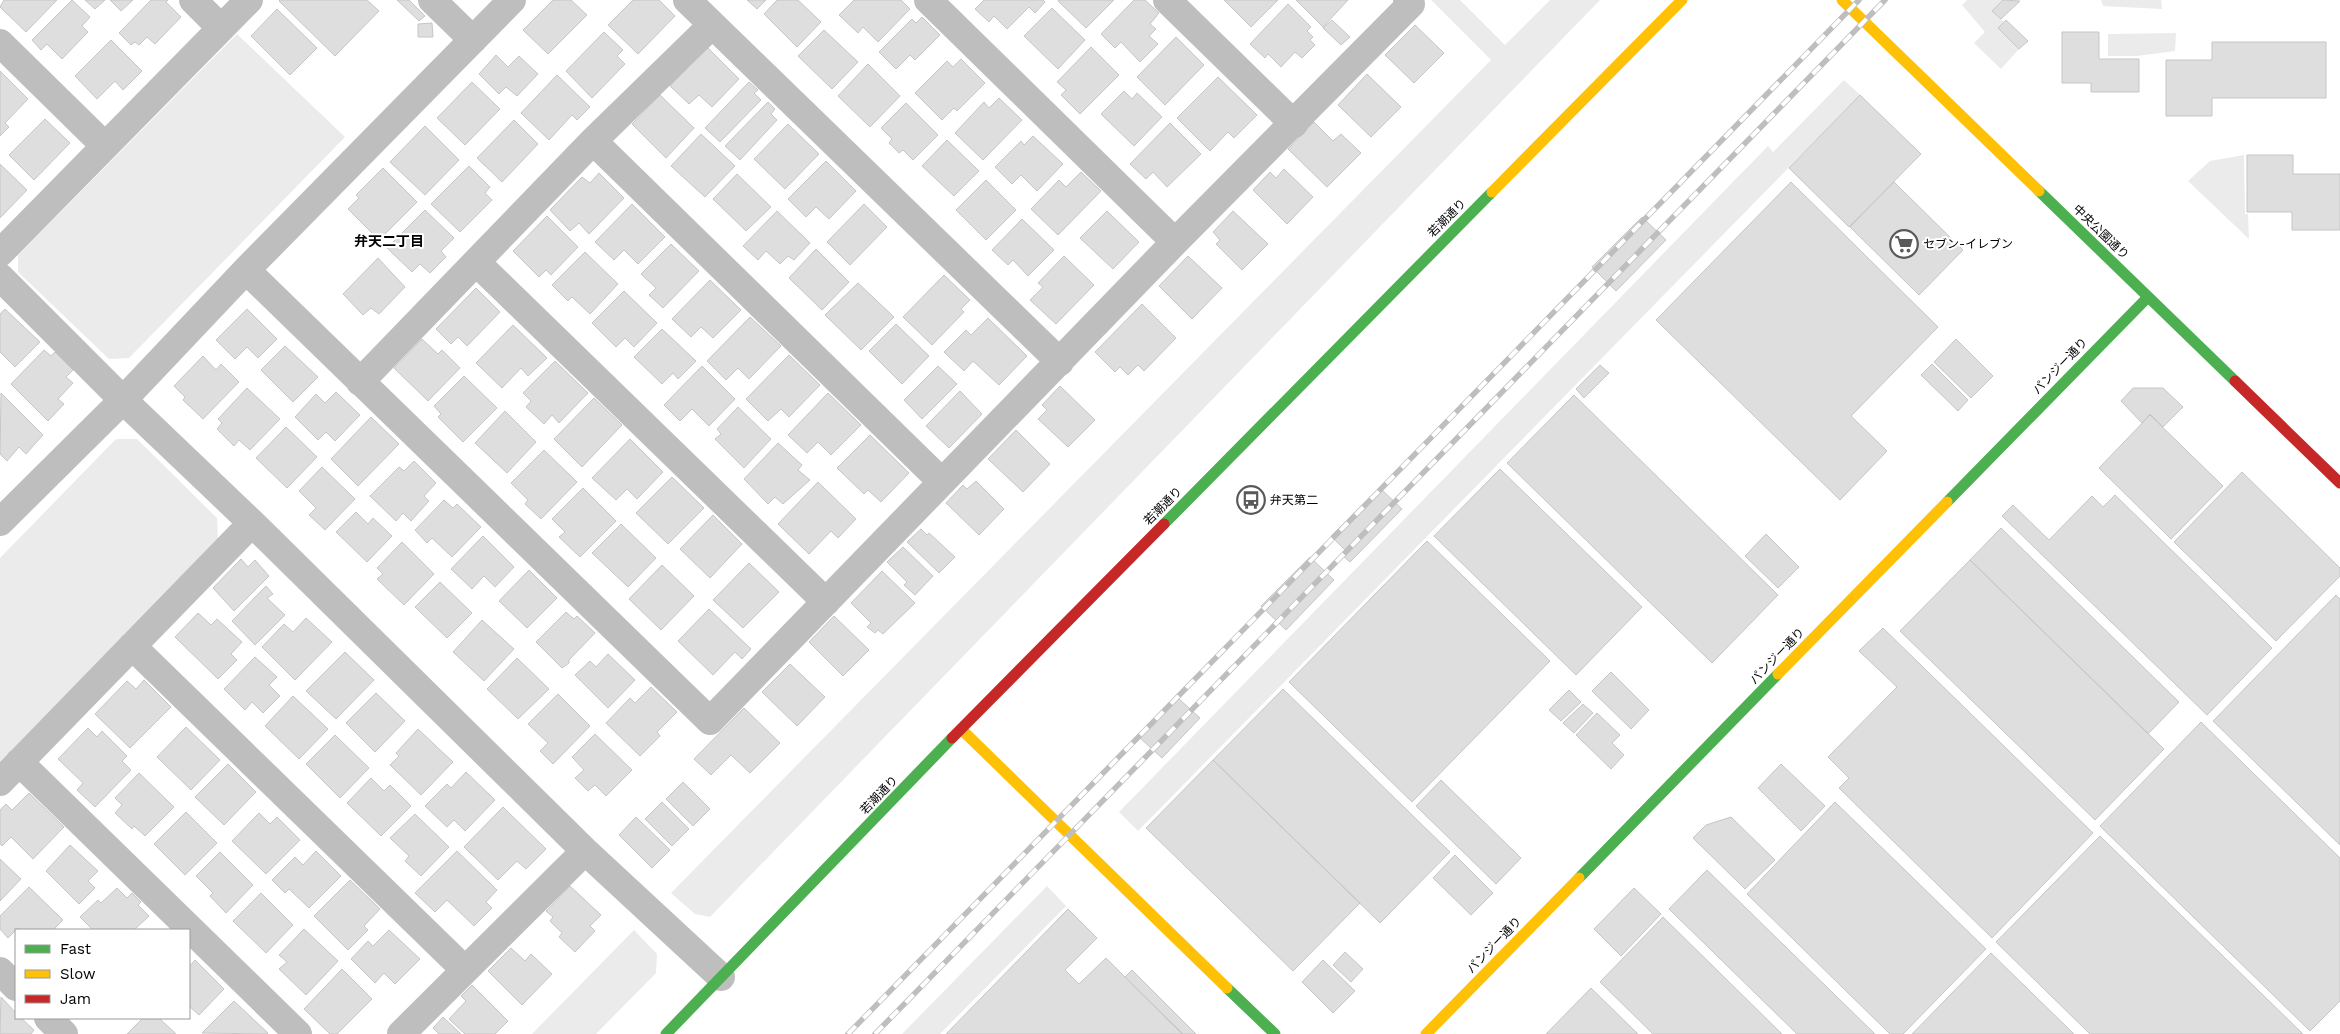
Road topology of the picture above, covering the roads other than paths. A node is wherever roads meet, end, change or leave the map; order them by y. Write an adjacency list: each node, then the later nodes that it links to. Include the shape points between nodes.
1 (193, 0): 12 (street)
2 (249, 0): 12 (street)
3 (432, 0): 13 (street)
4 (512, 0): 13 (street)
5 (687, 0): 11 (street)
6 (928, 0): 18 (street)
7 (1167, 0): 15 (street)
8 (1407, 0): 15 (street, via 1411,4)
9 (1682, 0): 33 (street, 若潮通り)
10 (1842, 0): 23 (street, 中央公園通り)
11 (712, 25): 16 (street); 24 (street)
12 (221, 28): 17 (street)
13 (473, 40): 21 (street)
14 (0, 43): 17 (street)
15 (1294, 124): 18 (street)
16 (593, 141): 20 (street); 27 (street)
17 (104, 145): 19 (street)
18 (1176, 242): 24 (street)
19 (0, 253)
20 (476, 262): 25 (street); 31 (street)
21 (246, 270): 25 (street); 26 (street)
22 (0, 277): 26 (street)
23 (2148, 297): 28 (street, 中央公園通り); 47 (street, パンジー通り)
24 (1060, 362): 27 (street)
25 (360, 382): 31 (street, via 710,721)
26 (123, 400): 29 (street); 30 (street)
27 (942, 482): 31 (street)
28 (2340, 483)
29 (3, 513)
30 (252, 523): 32 (street); 36 (street)
31 (826, 602)
32 (132, 646): 34 (street); 37 (street)
33 (961, 729): 39 (street, 若潮通り); 46 (street)
34 (19, 762): 35 (street); 43 (street)
35 (0, 782)
36 (585, 851): 37 (street); 39 (street)
37 (464, 969): 44 (street)
38 (0, 971): 40 (street)
39 (721, 977): 45 (street, 若潮通り)
40 (15, 986)
41 (49, 1019): 42 (street)
42 (64, 1034)
43 (298, 1034)
44 (402, 1034)
45 (666, 1034)
46 (1275, 1034)
47 (1426, 1034)

